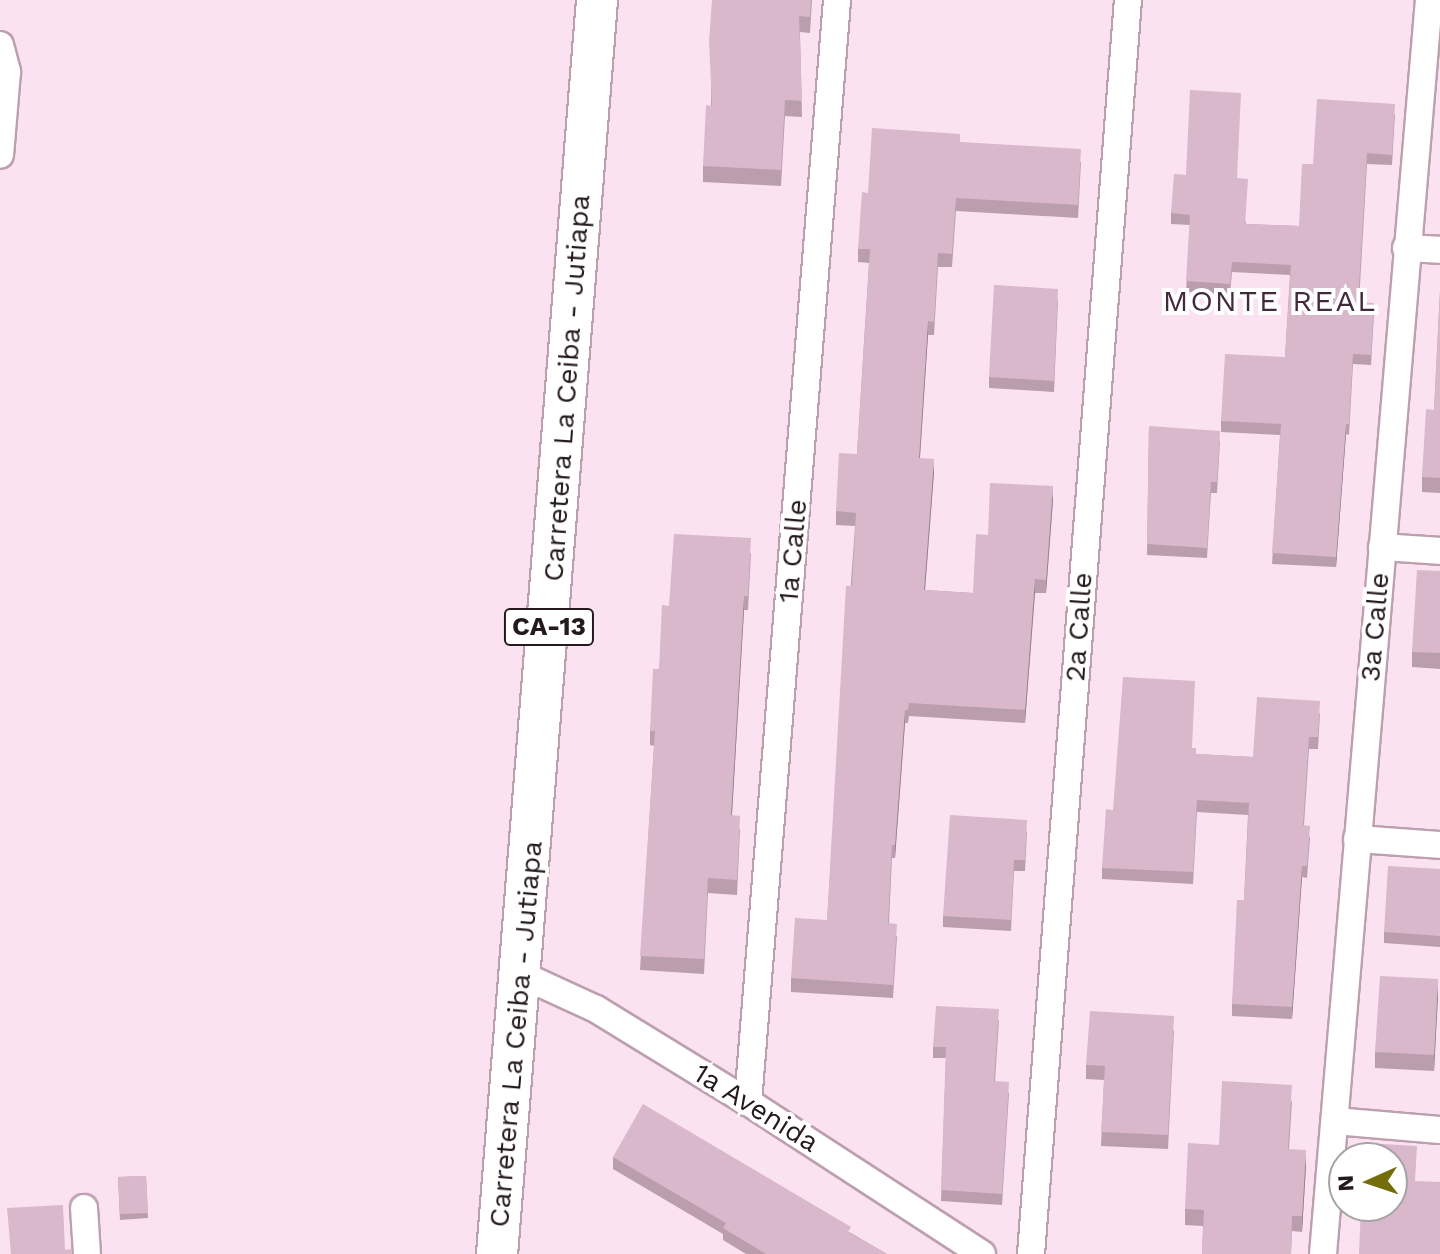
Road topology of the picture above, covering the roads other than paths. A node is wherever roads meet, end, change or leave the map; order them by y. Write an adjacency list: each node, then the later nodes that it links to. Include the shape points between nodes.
1 (597, 0): 13 (main road, Carretera La Ceiba - Jutiapa / CA-13)
2 (837, 0): 14 (street, 1a Calle)
3 (1128, 0): 21 (street, 2a Calle)
4 (1429, 0): 7 (street, 3a Calle)
5 (0, 45): 6 (street, via 7,72)
6 (0, 155)
7 (1406, 248): 8 (street); 9 (street, 3a Calle)
8 (1440, 250)
9 (1382, 547): 10 (street); 11 (street, 3a Calle)
10 (1440, 551)
11 (1357, 839): 12 (street); 15 (street, 3a Calle)
12 (1440, 845)
13 (522, 975): 14 (street, 1a Avenida, via 596,1009); 19 (main road, Carretera La Ceiba - Jutiapa / CA-13)
14 (748, 1102): 20 (street, 1a Avenida)
15 (1335, 1121): 16 (street); 22 (street, 3a Calle)
16 (1440, 1130)
17 (84, 1208): 18 (street)
18 (87, 1254)
19 (497, 1254)
20 (982, 1254)
21 (1031, 1254)
22 (1323, 1254)

